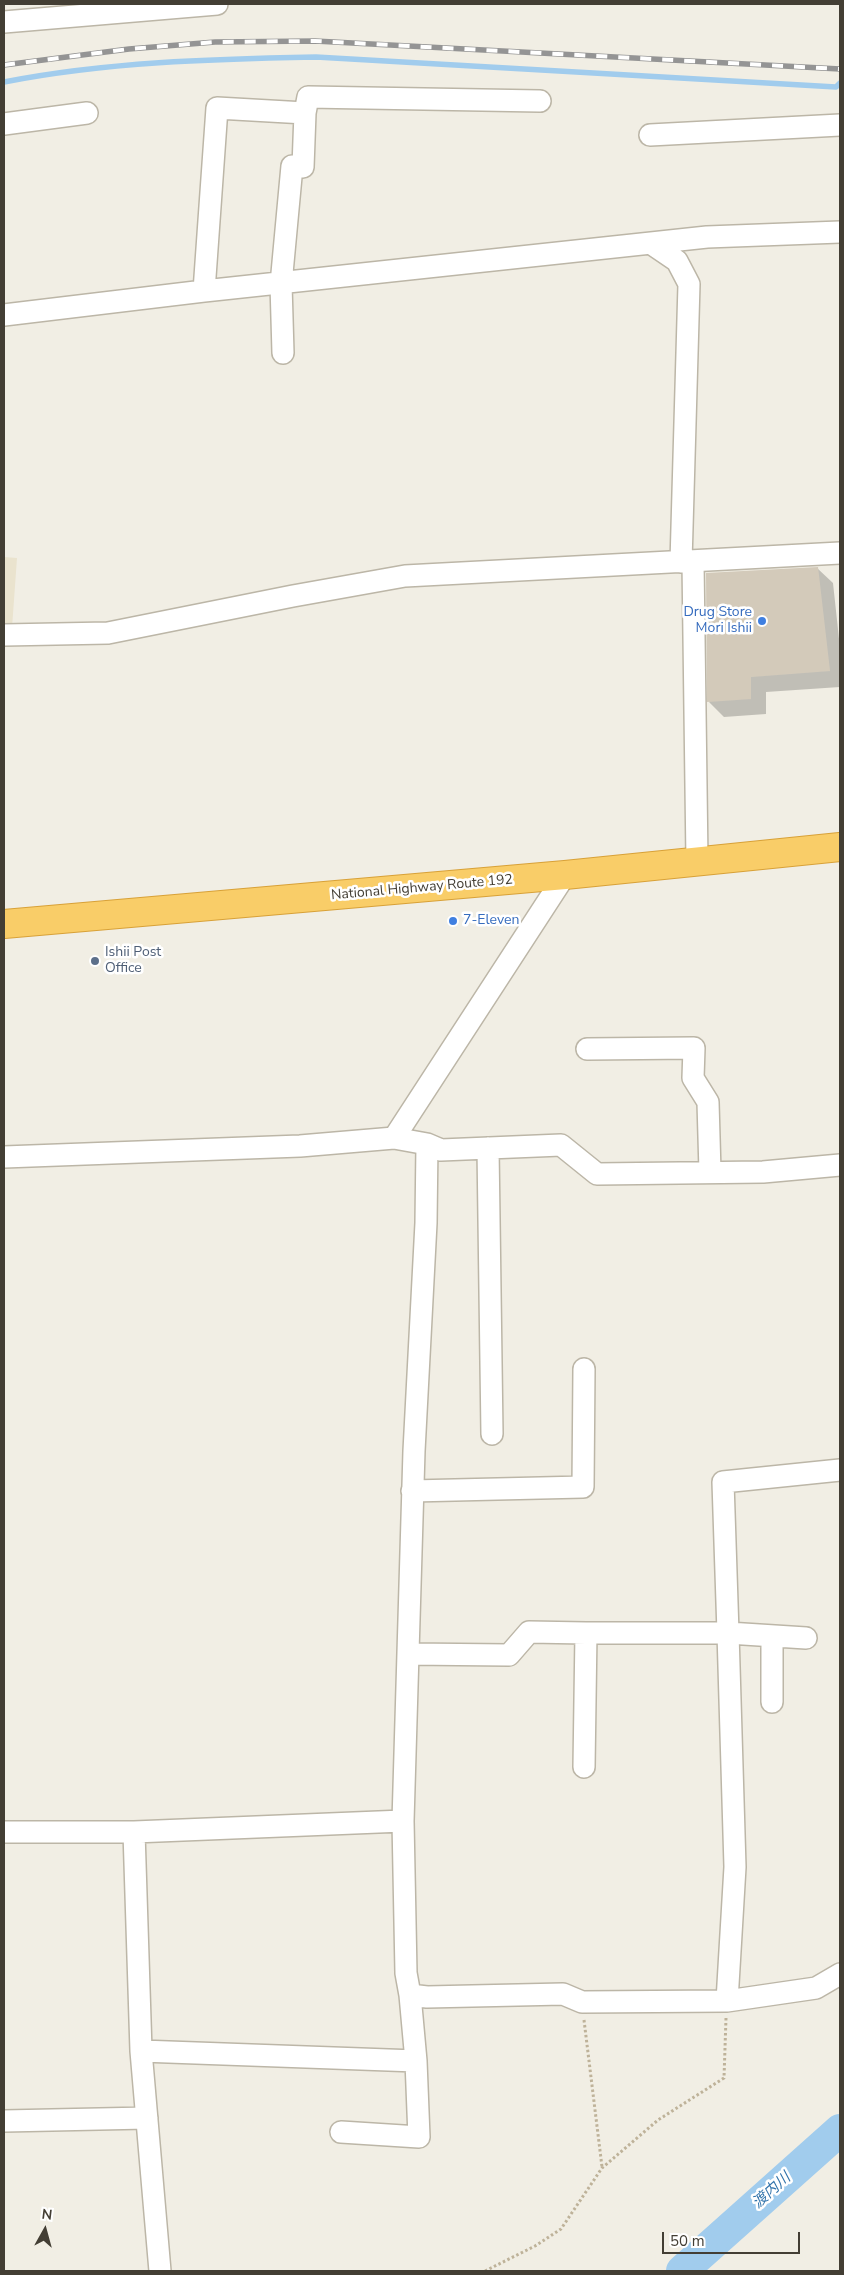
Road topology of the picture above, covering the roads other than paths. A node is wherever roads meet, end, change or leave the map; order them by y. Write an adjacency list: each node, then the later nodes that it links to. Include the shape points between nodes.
1 (217, 4): 2 (street)
2 (4, 22)
3 (540, 101): 5 (street, via 308,97)
4 (87, 113): 6 (street)
5 (305, 113): 11 (street, via 303,167 292,166); 12 (street, via 217,108)
6 (4, 124)
7 (840, 125): 8 (street)
8 (650, 135)
9 (840, 232): 10 (street, via 708,237)
10 (652, 244): 11 (street); 16 (street, via 677,262 689,284)
11 (281, 284): 12 (street); 14 (street)
12 (204, 291): 13 (street)
13 (4, 315)
14 (283, 353)
15 (840, 553): 16 (street)
16 (687, 562): 17 (street, via 405,576 108,634); 19 (street)
17 (4, 635)
18 (840, 847): 19 (highway, National Highway Route 192)
19 (697, 862): 20 (highway, National Highway Route 192)
20 (565, 875): 21 (highway, National Highway Route 192); 23 (street)
21 (4, 924)
22 (587, 1050): 28 (street, via 694,1048 693,1078 708,1102)
23 (394, 1138): 24 (street); 26 (street, via 300,1146)
24 (427, 1144): 25 (street, via 441,1150); 32 (street)
25 (488, 1148): 28 (street, via 561,1145 597,1174); 30 (street)
26 (4, 1157)
27 (840, 1164): 28 (street, via 763,1172)
28 (710, 1172)
29 (584, 1369): 32 (street, via 583,1487)
30 (492, 1434)
31 (840, 1470): 33 (street, via 723,1482)
32 (412, 1492): 37 (street)
33 (728, 1633): 34 (street); 35 (street); 45 (street, via 735,1868)
34 (586, 1634): 37 (street, via 529,1632 508,1655); 39 (street)
35 (772, 1636): 36 (street); 38 (street)
36 (806, 1638)
37 (408, 1654): 40 (street)
38 (772, 1702)
39 (584, 1767)
40 (403, 1821): 42 (street); 44 (street, via 406,1973)
41 (4, 1832): 42 (street)
42 (134, 1832): 46 (street)
43 (840, 1974): 45 (street, via 816,1988)
44 (410, 1995): 45 (street, via 563,1994 582,2002); 47 (street)
45 (727, 2001)
46 (141, 2052): 47 (street); 48 (street)
47 (416, 2061): 50 (street, via 419,2137)
48 (147, 2118): 49 (street); 51 (street)
49 (4, 2121)
50 (341, 2132)
51 (160, 2271)

